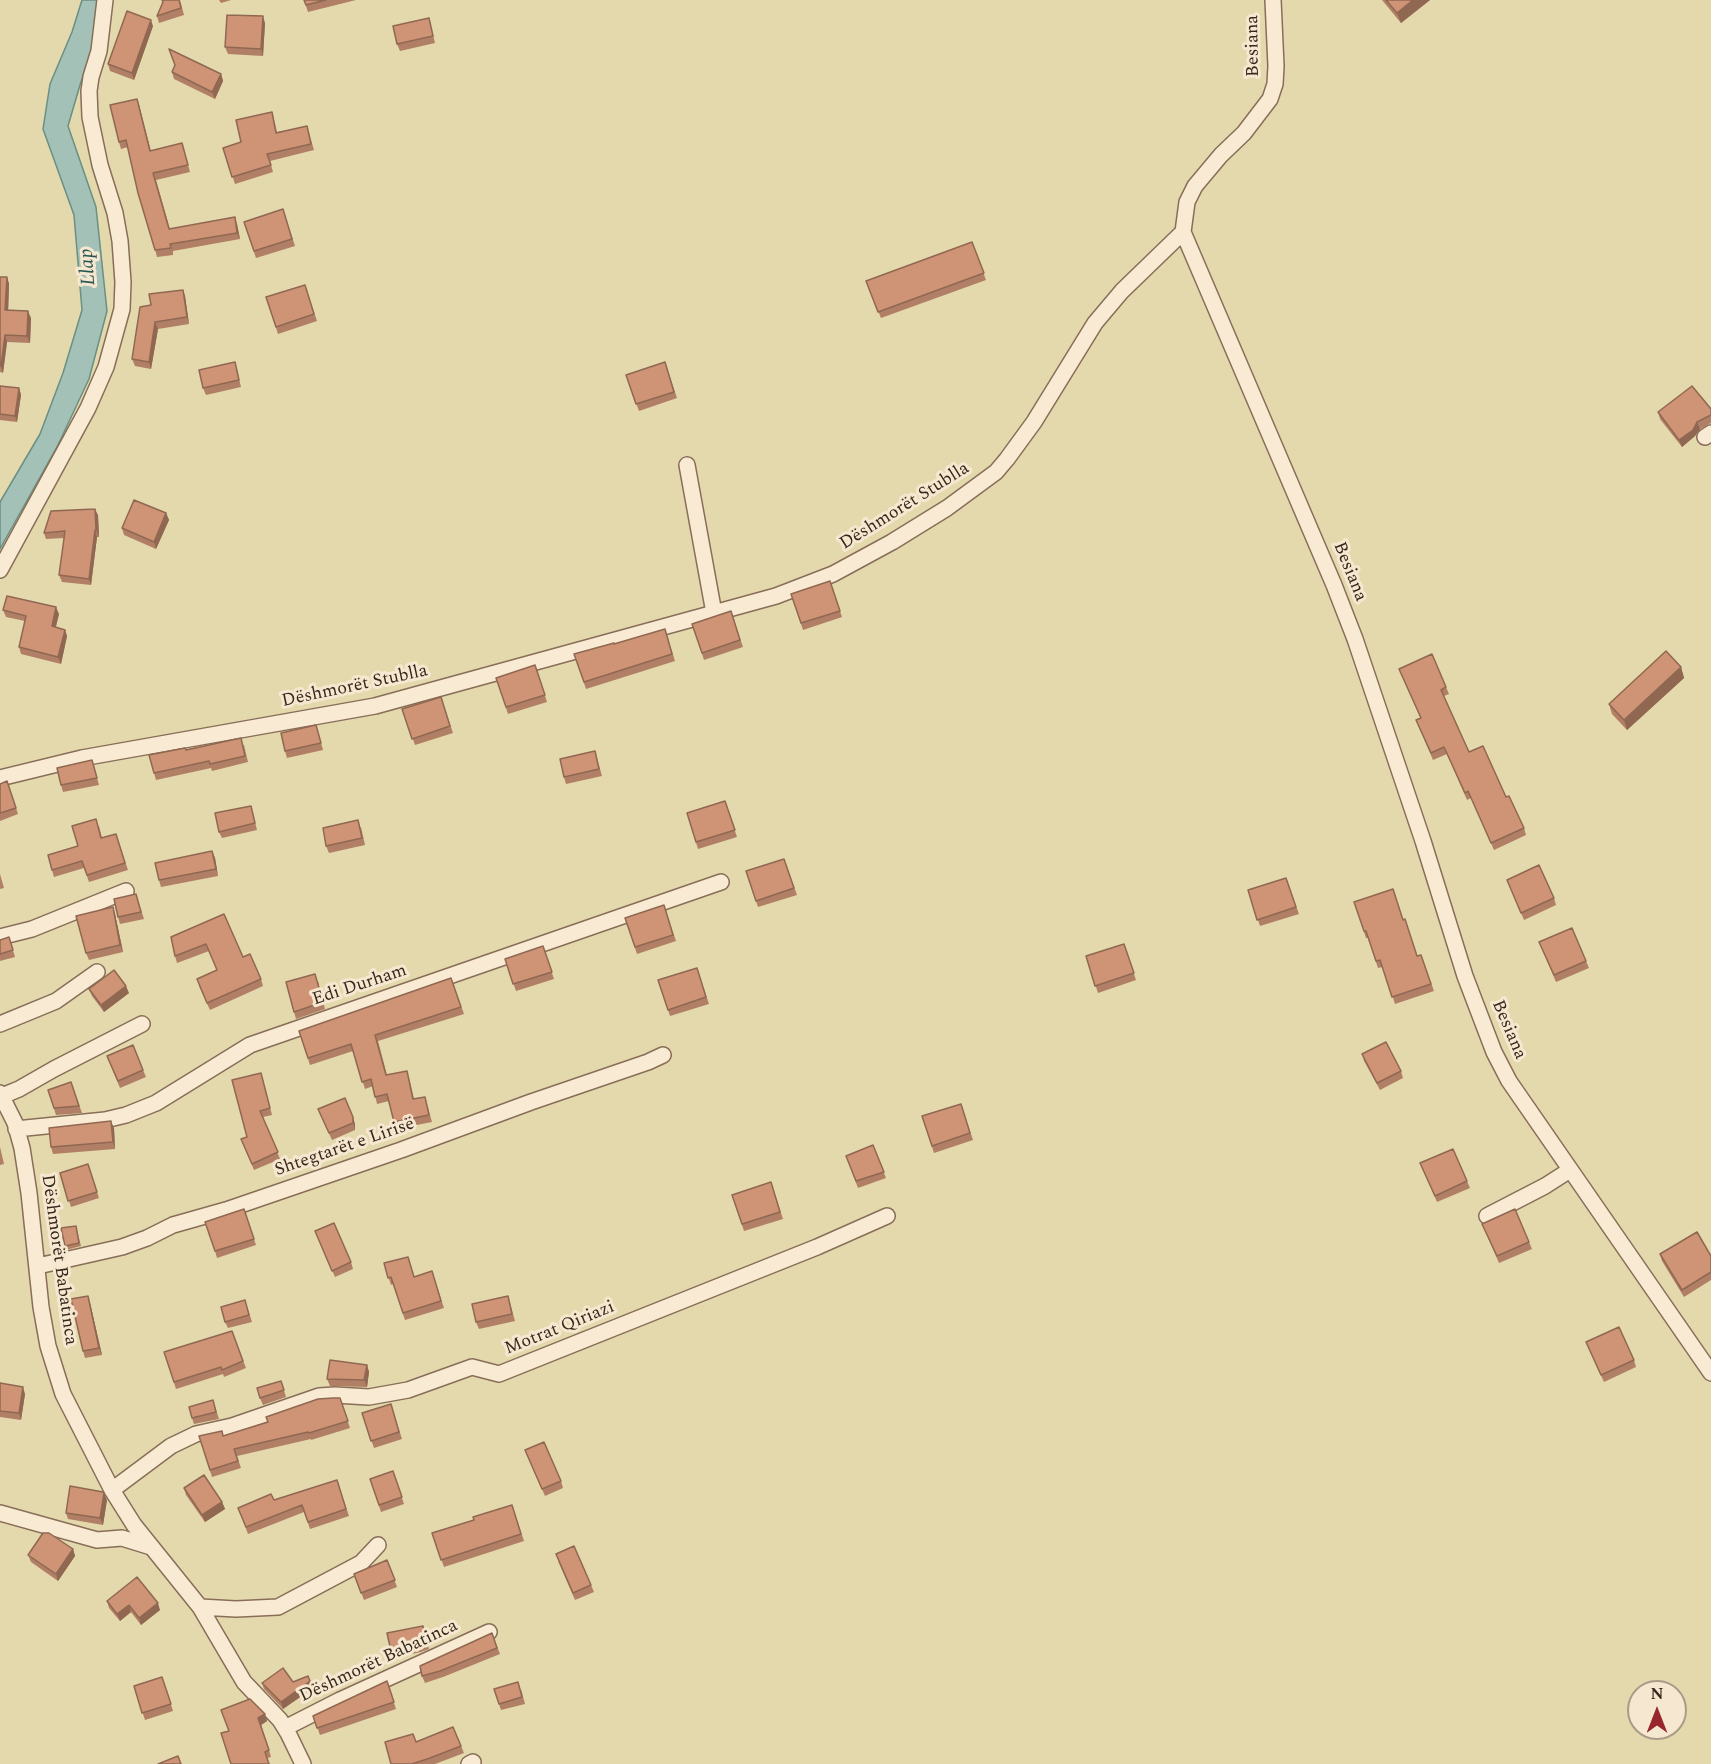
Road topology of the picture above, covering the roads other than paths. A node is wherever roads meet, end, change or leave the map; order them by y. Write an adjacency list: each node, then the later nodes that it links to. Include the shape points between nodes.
1 (105, 0): 5 (street, via 89,91 90,117 120,241 122,309 106,367 88,408)
2 (1273, 0): 3 (street, Besiana, via 1276,66 1270,99 1195,186 1187,202)
3 (1183, 232): 6 (street, Dëshmorët Stublla, via 1095,323 1030,429 996,472 947,508 832,574 776,596); 17 (street, Besiana, via 1347,617 1465,976 1494,1052 1509,1081)
4 (687, 465): 6 (street)
5 (0, 570)
6 (714, 613): 7 (street, Dëshmorët Stublla, via 375,706 82,758)
7 (0, 778)
8 (721, 882): 16 (street, Edi Durham, via 250,1045 156,1103 126,1115)
9 (126, 891): 10 (street, via 32,929)
10 (0, 937)
11 (97, 972): 12 (street, via 56,1001)
12 (0, 1024)
13 (142, 1024): 15 (street, Dëshmorët Babatinca, via 19,1089)
14 (663, 1055): 20 (street, Shtegtarët e Lirisë, via 401,1150 226,1210 173,1224 122,1247)
15 (1, 1094): 16 (street, Dëshmorët Babatinca)
16 (16, 1129): 20 (street, Dëshmorët Babatinca, via 28,1182)
17 (1570, 1170): 19 (street); 21 (street, Besiana)
18 (886, 1216): 22 (street, Motrat Qiriazi, via 499,1374 472,1367 408,1390 369,1396 319,1396 196,1434 171,1446)
19 (1487, 1216)
20 (38, 1266): 22 (street, Dëshmorët Babatinca, via 48,1346 63,1394)
21 (1711, 1374)
22 (112, 1490): 25 (street, Dëshmorët Babatinca)
23 (0, 1513): 25 (street, via 97,1540 122,1538)
24 (378, 1545): 26 (street, via 361,1563 278,1607)
25 (151, 1547): 26 (street, Dëshmorët Babatinca)
26 (200, 1607): 28 (street, Dëshmorët Babatinca, via 244,1682)
27 (489, 1632): 28 (street, Dëshmorët Babatinca)
28 (285, 1728): 29 (street, Dëshmorët Babatinca)
29 (303, 1764)

